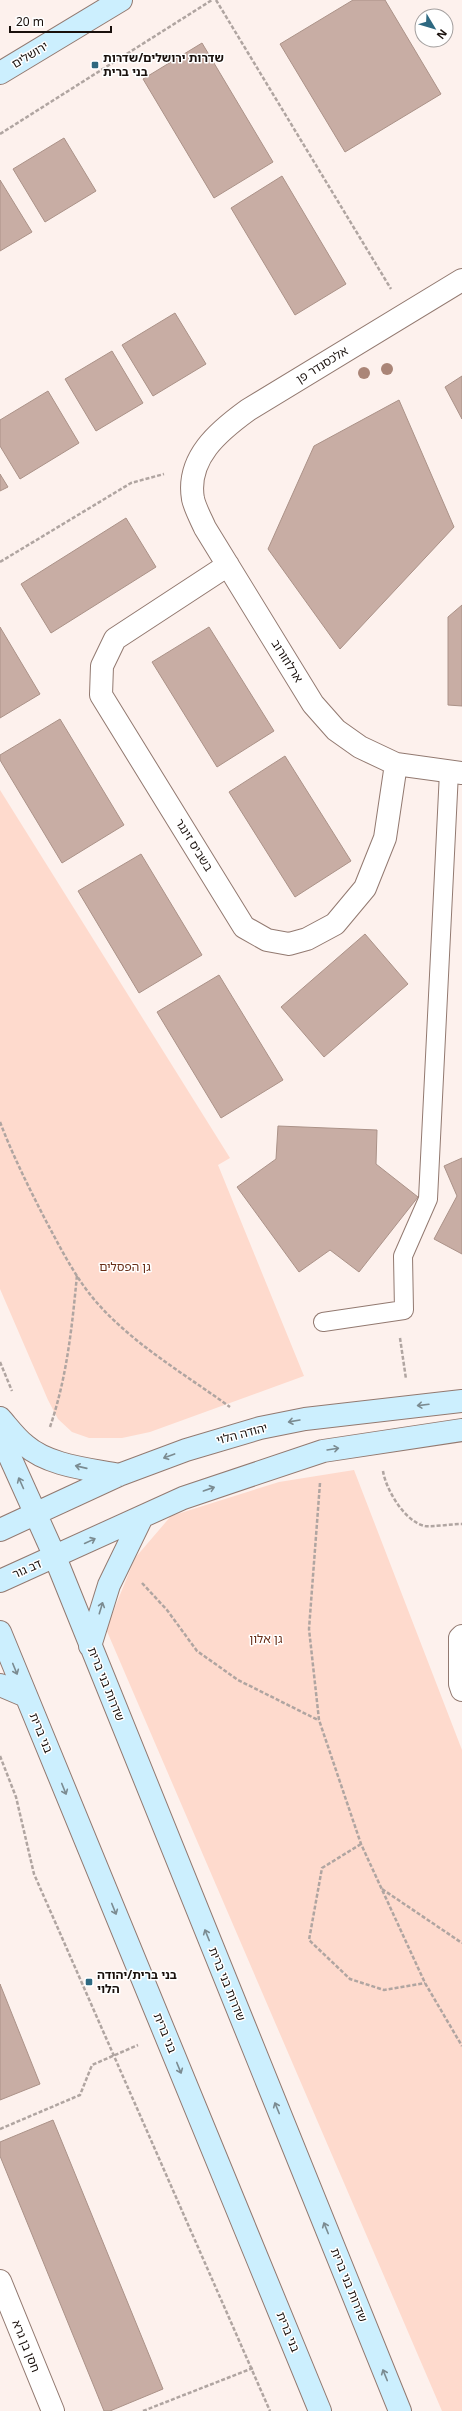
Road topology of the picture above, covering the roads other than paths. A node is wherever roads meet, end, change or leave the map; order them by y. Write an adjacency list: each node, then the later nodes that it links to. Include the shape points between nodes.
1 (121, 0): 2 (main road, ירושלים)
2 (0, 73)
3 (462, 280): 4 (street, אלכסנדר פן, via 248,410 222,429 210,442)
4 (196, 466): 5 (street, ארלוזורוב, via 192,482 193,500 205,528)
5 (228, 565): 6 (street, ארלוזורוב, via 313,704 336,730 360,747); 6 (street, בשביס זינגר, via 114,639 102,666 101,695 244,927 266,940 289,944 307,939 335,924 365,888 386,838)
6 (396, 764): 7 (street, ארלוזורוב)
7 (456, 773): 8 (lane, via 428,1199 403,1256 404,1310)
8 (323, 1322)
9 (462, 1401): 13 (main road, יהודה הלוי, one-way to 13, via 305,1419 260,1428 186,1450)
10 (0, 1418): 13 (main road, one-way to 10, via 79,1467 40,1455 25,1445)
11 (462, 1430): 15 (main road, one-way to 11, via 183,1498 323,1451)
12 (0, 1435): 14 (main road, one-way to 12)
13 (119, 1475): 14 (main road, יהודה הלוי)
14 (34, 1513): 16 (main road); 17 (main road)
15 (142, 1517): 17 (main road, one-way to 15); 21 (main road, one-way to 15, via 116,1567)
16 (0, 1530)
17 (55, 1557): 18 (main road, דב גור); 21 (main road, שדרות בני ברית)
18 (0, 1581)
19 (0, 1632): 24 (main road, בני ברית, one-way to 24)
20 (462, 1636): 23 (street)
21 (90, 1646): 28 (main road, שדרות בני ברית, one-way to 21)
22 (0, 1685): 24 (main road)
23 (462, 1690)
24 (26, 1696): 27 (main road, בני ברית, one-way to 27)
25 (0, 2281): 26 (street, חסן בן גרא)
26 (53, 2411)
27 (320, 2411)
28 (400, 2411)

